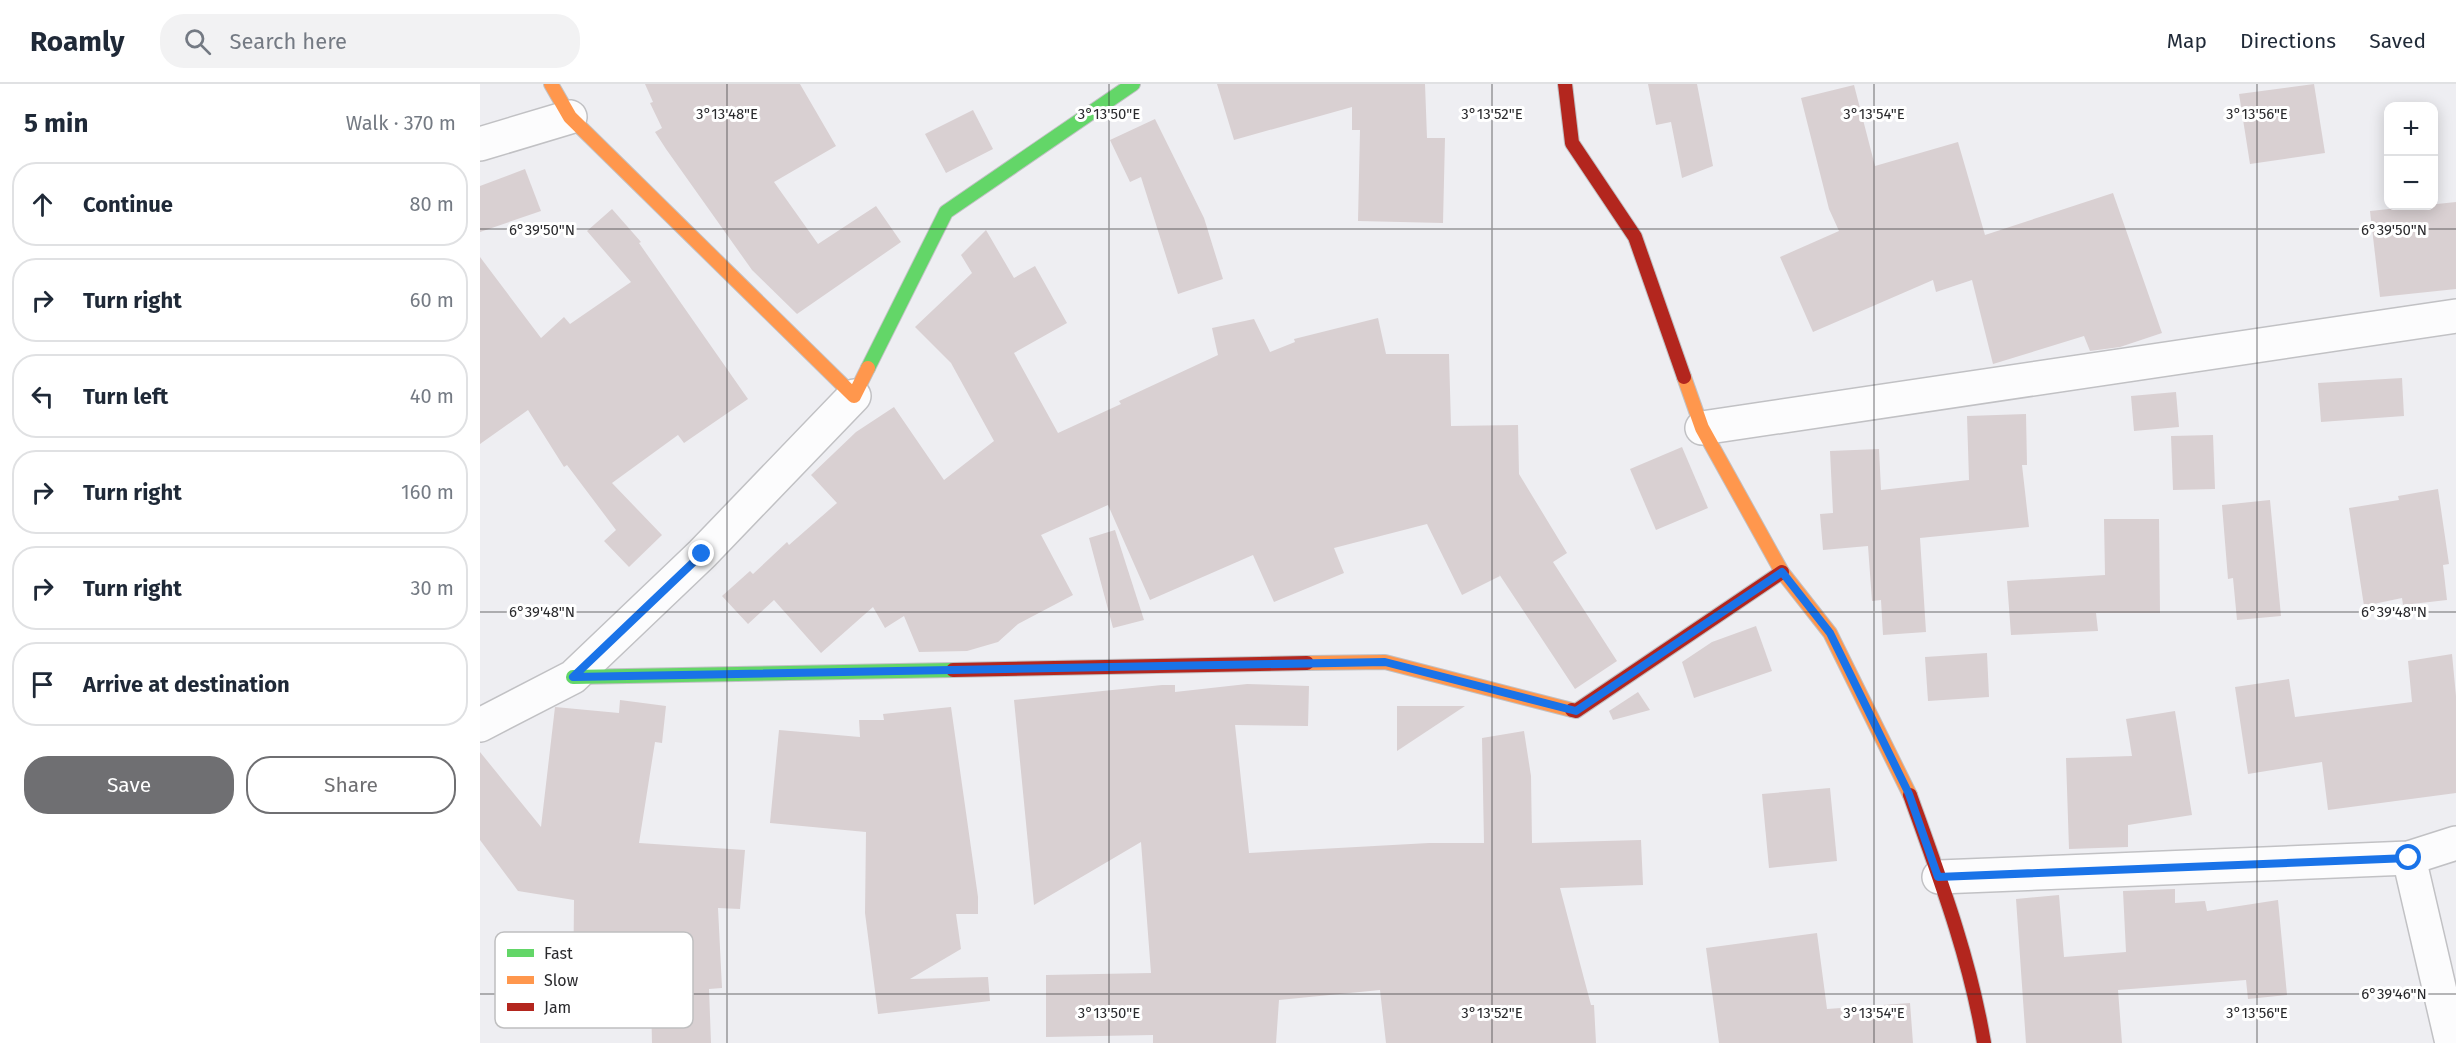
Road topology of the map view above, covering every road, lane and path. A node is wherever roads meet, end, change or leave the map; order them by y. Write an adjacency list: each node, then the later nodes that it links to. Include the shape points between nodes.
1 (551, 84): 4 (street)
2 (1133, 84): 7 (street, via 946,212)
3 (1565, 84): 8 (street, via 1572,143 1635,237)
4 (570, 117): 5 (street); 7 (street)
5 (480, 144)
6 (2456, 316): 8 (street)
7 (854, 396): 10 (street, via 702,554)
8 (1702, 428): 9 (street)
9 (1782, 572): 10 (street, via 1576,711 1385,662); 14 (street, via 1830,633 1909,794)
10 (573, 677): 11 (street)
11 (480, 725)
12 (2456, 843): 13 (street)
13 (2409, 858): 14 (street); 16 (street)
14 (1938, 877): 15 (street, via 1977,1000)
15 (1984, 1043)
16 (2452, 1043)

